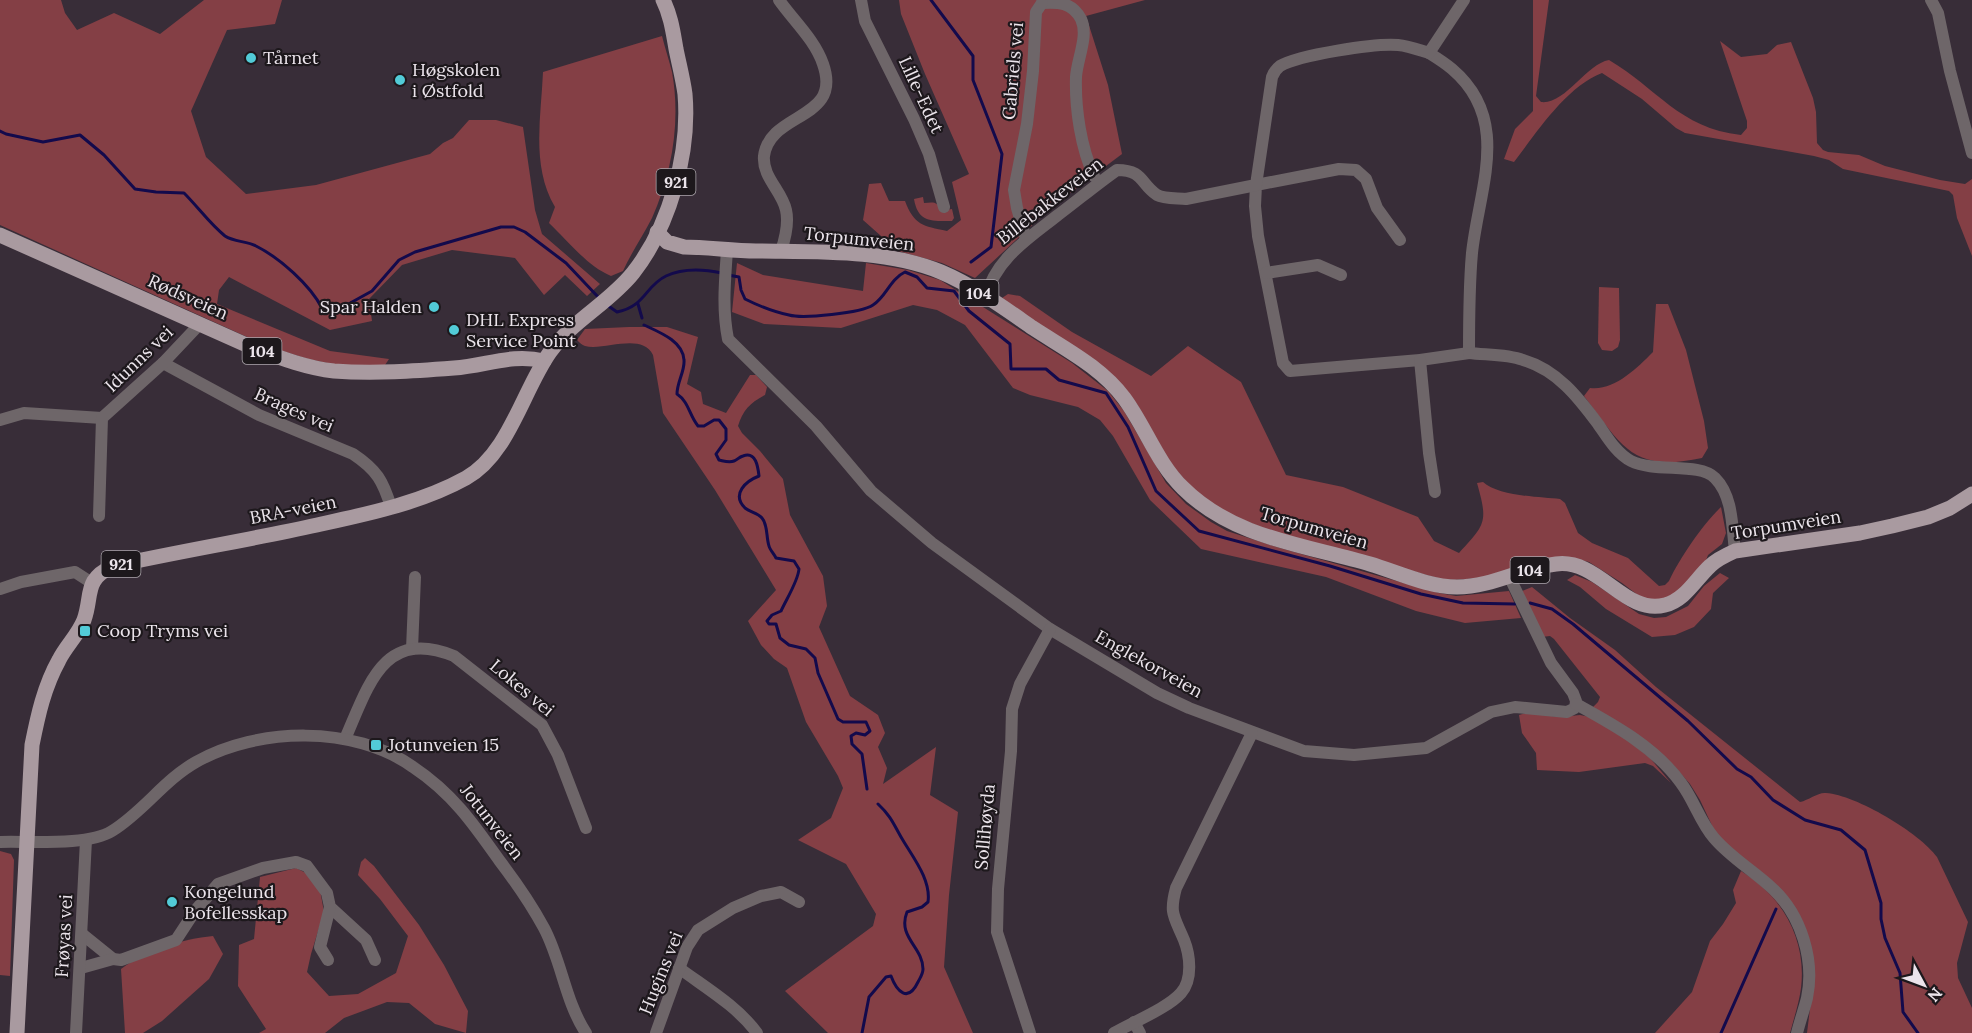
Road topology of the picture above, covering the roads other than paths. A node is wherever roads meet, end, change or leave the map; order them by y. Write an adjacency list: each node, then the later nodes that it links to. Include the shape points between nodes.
1 (652, 0): 9 (main road, BRA-veien / 921)
2 (663, 0): 9 (main road, BRA-veien / 921)
3 (779, 0): 19 (street, via 815,48 824,65 826,81 824,95 816,107 779,129 764,153 768,176 786,209)
4 (861, 0): 14 (street, Lille-Edet, via 868,27 929,154)
5 (1464, 0): 10 (street)
6 (1931, 0): 11 (street, via 1938,13)
7 (1040, 1): 8 (street, Gabriels vei); 17 (street, Gabriels vei, via 1027,124 1014,190)
8 (1063, 1): 12 (street, Gabriels vei, via 1083,24 1077,93 1087,160)
9 (677, 51): 15 (main road, BRA-veien / 921, via 685,95 683,152)
10 (1429, 53): 13 (street, via 1400,45 1380,45 1277,68 1272,77); 25 (street, via 1466,83 1485,118 1488,138 1472,253)
11 (1972, 153)
12 (1094, 176)
13 (1256, 185): 17 (street, Billebakkeveien, via 1176,198 1158,195 1130,170 1118,170); 18 (street, Billebakkeveien, via 1339,169 1356,170 1366,179 1377,208); 21 (street, via 1258,236)
14 (944, 207)
15 (657, 232): 20 (main road, Torpumveien / 104, via 667,242 702,247); 27 (main road, BRA-veien, via 633,273 564,335)
16 (0, 235): 24 (main road, Rødsveien / 104)
17 (1026, 240): 23 (street, Billebakkeveien, via 997,270)
18 (1400, 240)
19 (781, 251): 20 (main road, Torpumveien / 104); 23 (main road, Torpumveien / 104, via 908,260 943,273)
20 (727, 256): 40 (street, Englekorveien, via 724,319 728,339 816,426 871,491 932,543)
21 (1266, 273): 22 (street, via 1318,265); 26 (street, via 1283,363 1290,371)
22 (1341, 275)
23 (986, 297): 36 (main road, Torpumveien / 104, via 1083,360 1116,388 1180,485 1223,519 1289,544 1423,581 1473,586)
24 (198, 323): 27 (main road, Rødsveien / 104, via 251,347 333,371 454,368 518,357); 28 (street, Idunns vei)
25 (1469, 353): 26 (street); 35 (street, via 1521,359 1553,375 1575,393 1611,442 1630,460 1710,474 1727,498)
26 (1420, 360): 31 (street)
27 (544, 361): 33 (main road, BRA-veien / 921, via 504,437 484,465 457,483)
28 (163, 363): 29 (street, Idunns vei); 33 (street, Brages vei, via 224,398 361,459 382,481)
29 (102, 418): 30 (street, Idunns vei, via 24,413); 34 (street, Idunns vei)
30 (0, 420)
31 (1435, 492)
32 (1972, 494): 35 (main road, Torpumveien / 104, via 1928,517 1892,526)
33 (391, 507): 38 (main road, BRA-veien / 921, via 113,566)
34 (99, 516)
35 (1736, 551): 36 (main road, Torpumveien / 104, via 1718,559 1684,595 1663,606 1641,604 1575,565 1558,563)
36 (1509, 576): 42 (street, via 1537,637)
37 (415, 577): 41 (street)
38 (92, 583): 39 (street, via 75,572); 48 (main road, 921, via 83,621 53,670 38,713 32,745)
39 (0, 589)
40 (1050, 629): 43 (street, Englekorveien, via 1157,693); 63 (street, Sollihøyda, via 1020,684 1012,709 998,889 997,932)
41 (412, 649): 44 (street, via 383,663); 45 (street, Lokes vei, via 426,648 454,656 542,724)
42 (1576, 704): 43 (street, Englekorveien, via 1567,712 1501,708 1426,748 1354,755 1304,751); 65 (street, via 1613,724 1655,755 1682,784 1712,836 1784,901 1798,924 1808,961 1807,997)
43 (1252, 733): 57 (street, via 1176,888 1171,907 1189,955 1183,991)
44 (345, 739): 46 (street, Jotunveien, via 270,737 197,761 110,833); 60 (street, Jotunveien, via 411,765 462,808 544,928 575,1016)
45 (586, 828)
46 (86, 840): 48 (street, Jotunveien); 51 (street, Frøyas vei)
47 (0, 842): 48 (street, Jotunveien)
48 (26, 842): 58 (main road, 921)
49 (799, 902): 56 (street, Hugins vei, via 781,892 733,908 698,930)
50 (330, 907): 52 (street, via 327,892 307,866 296,862 263,868 218,884 176,940); 53 (street, via 320,947); 54 (street, via 366,940)
51 (82, 934): 52 (street); 55 (street, Frøyas vei)
52 (113, 960): 55 (street)
53 (328, 960)
54 (375, 960)
55 (81, 968): 59 (street, Frøyas vei)
56 (679, 968): 61 (street, Hugins vei); 62 (street, via 729,1004)
57 (1137, 1027): 64 (street)
58 (17, 1033)
59 (76, 1033)
60 (586, 1033)
61 (656, 1033)
62 (757, 1033)
63 (1030, 1033)
64 (1114, 1033)
65 (1797, 1033)

